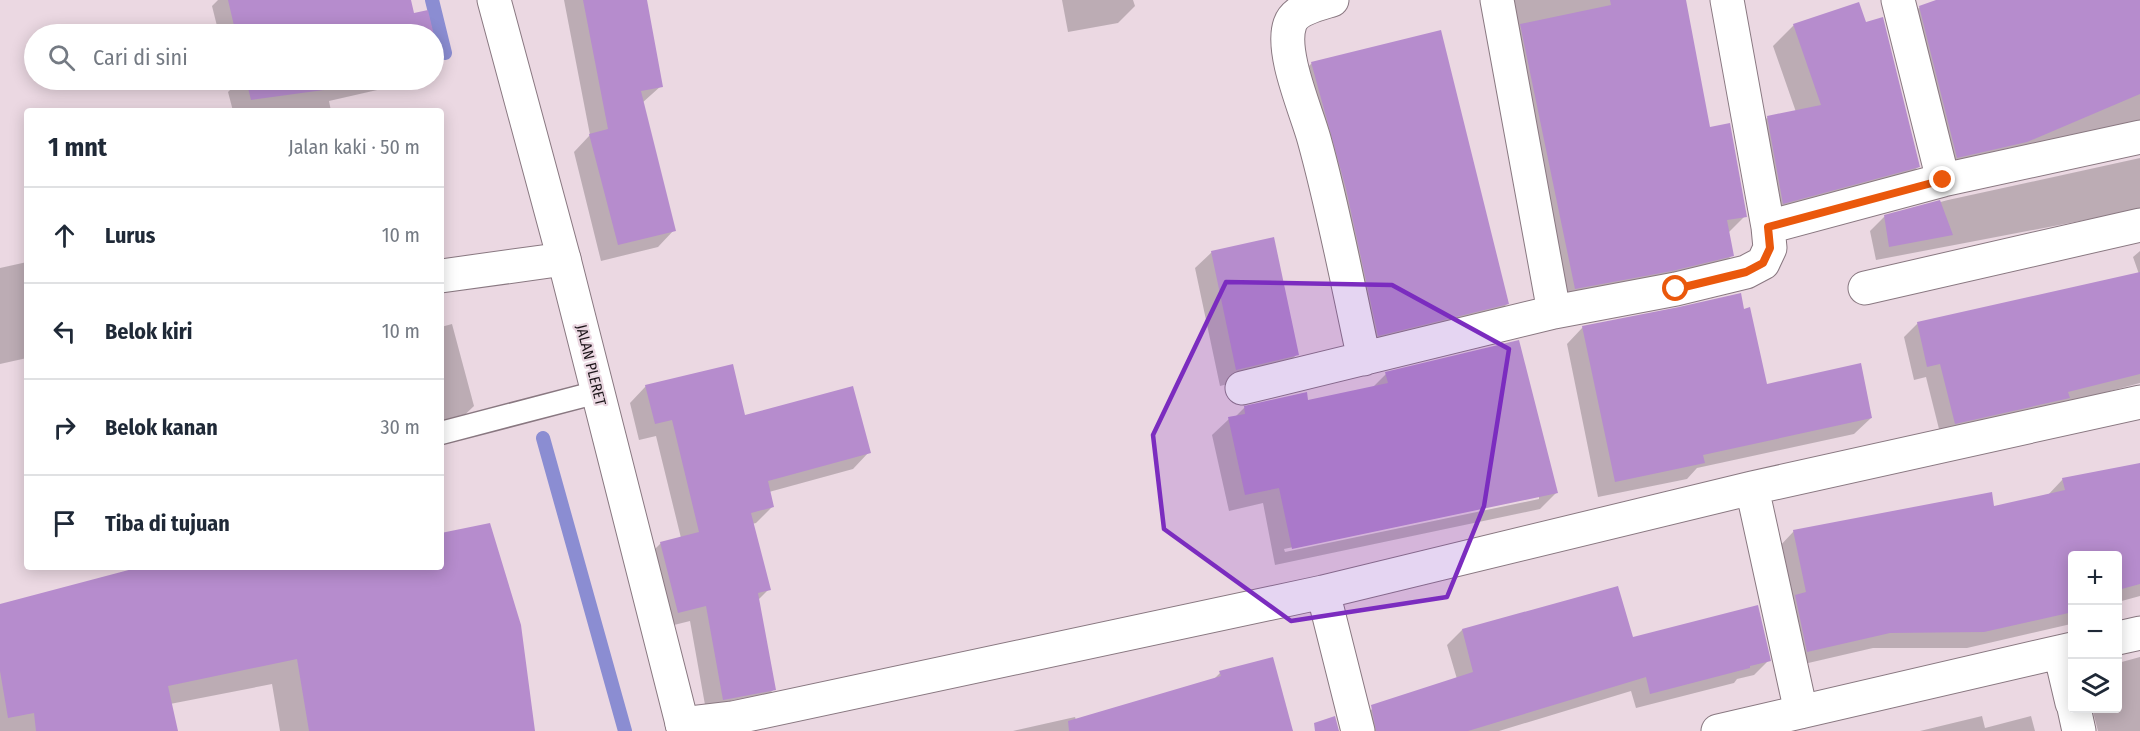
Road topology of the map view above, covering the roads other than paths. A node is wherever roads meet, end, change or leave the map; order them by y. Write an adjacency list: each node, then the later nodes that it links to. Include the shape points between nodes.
1 (494, 0): 10 (street, JALAN PLERET)
2 (1332, 0): 14 (street, via 1308,8 1291,21 1287,38)
3 (1497, 0): 13 (street)
4 (1727, 0): 9 (street)
5 (1898, 0): 7 (street)
6 (2140, 137): 7 (street)
7 (1943, 180): 9 (street)
8 (2140, 225): 12 (street)
9 (1768, 227): 13 (street, via 1770,248 1763,263 1746,272)
10 (564, 259): 11 (street); 16 (street, JALAN PLERET)
11 (444, 268)
12 (1865, 288)
13 (1554, 312): 14 (street)
14 (1364, 358): 15 (street)
15 (1242, 388)
16 (598, 392): 18 (lane); 28 (street, JALAN PLERET)
17 (2140, 402): 19 (street)
18 (444, 432)
19 (1752, 488): 20 (street); 25 (street)
20 (1323, 592): 27 (street); 29 (street)
21 (2140, 633): 22 (street)
22 (2122, 637)
23 (2066, 650): 24 (street); 25 (street)
24 (2068, 665)
25 (1801, 712): 30 (street)
26 (2075, 713): 31 (street)
27 (788, 719): 28 (street, via 733,718)
28 (683, 727)
29 (1358, 731)
30 (1718, 731)
31 (2079, 731)

